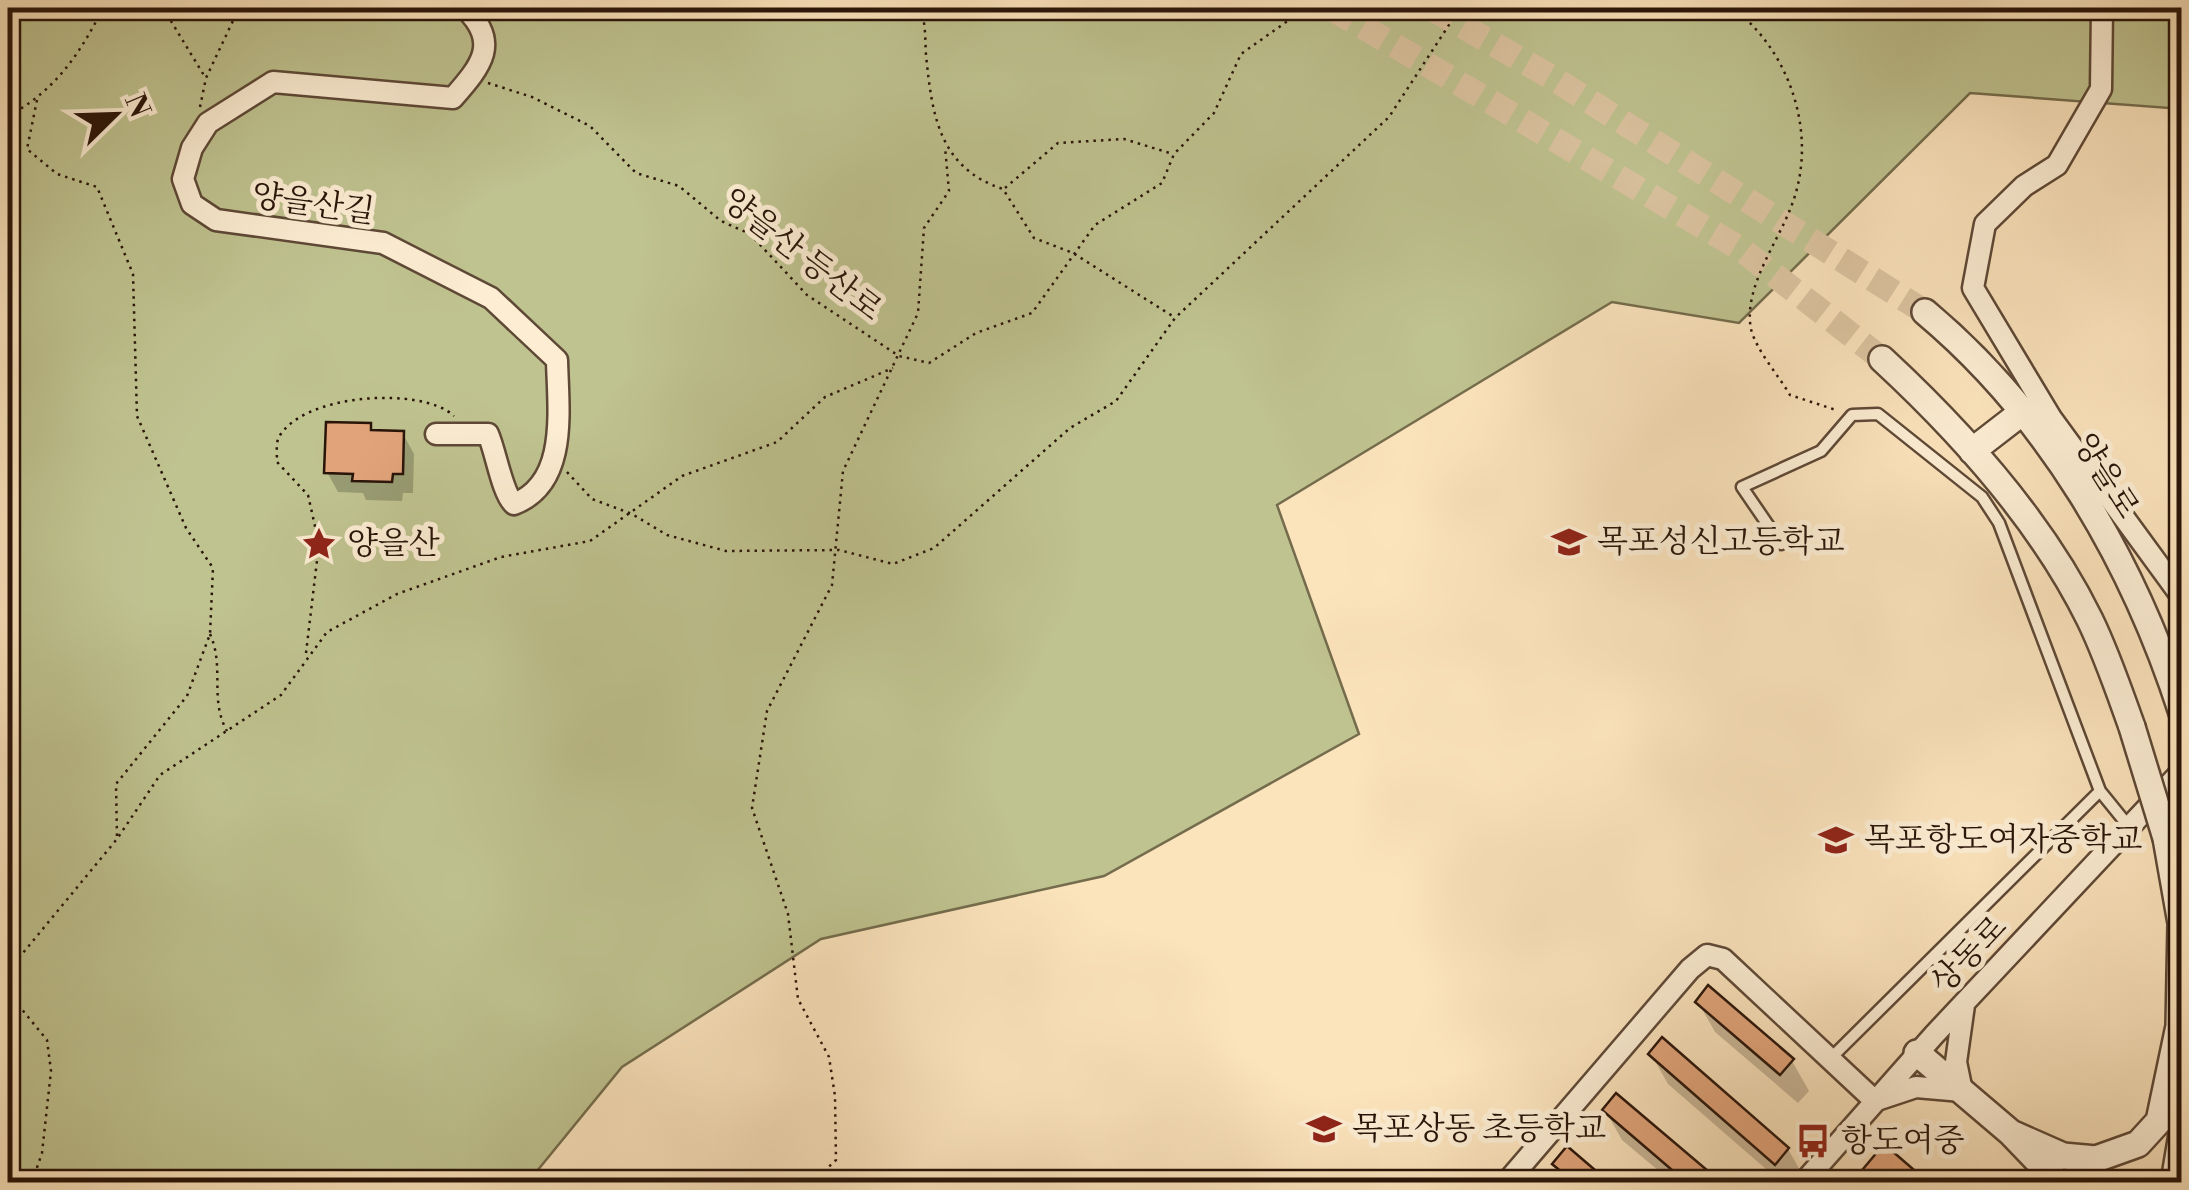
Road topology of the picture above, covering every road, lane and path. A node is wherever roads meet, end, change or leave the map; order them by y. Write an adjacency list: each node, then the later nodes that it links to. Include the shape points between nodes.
1 (104, 8): 12 (path, via 81,51)
2 (163, 8): 10 (path)
3 (239, 8): 10 (path)
4 (465, 8): 11 (street, via 483,26 485,50)
5 (920, 8): 15 (path, 양을산 등산로, via 930,92)
6 (1306, 8): 16 (path, 양을산 등산로, via 1241,54 1214,112)
7 (1460, 8): 20 (path, via 1388,118)
8 (1733, 8): 25 (path, via 1754,24 1797,98 1803,122 1794,202 1750,301 1751,332 1790,395)
9 (2102, 8): 33 (street, via 2102,90 2058,165 2024,186 1985,224 1973,288 2051,418)
10 (206, 78): 13 (path)
11 (471, 78): 21 (path, 양을산 등산로, via 532,97 590,126 636,173 679,186 750,234 807,295); 29 (street, 양을산길, via 453,98 273,82 208,123 182,179 192,204 216,220 382,243 492,298 557,360)
12 (37, 100): 14 (path); 34 (path, via 27,149 56,174 97,187 133,274 137,416 186,528 213,568)
13 (199, 113)
14 (8, 116)
15 (945, 147): 17 (path, via 979,181); 21 (path, 양을산 등산로, via 949,190 924,228 918,313)
16 (1174, 154): 17 (path, via 1124,139 1058,143); 18 (path, 양을산 등산로, via 1162,183 1095,225)
17 (1003, 189): 18 (path, via 1034,238)
18 (1073, 253): 20 (path); 21 (path, 양을산 등산로, via 1032,312 928,363)
19 (1926, 312): 24 (street, 양을로)
20 (1175, 318): 32 (path, via 1116,401 1070,428 934,548 893,564)
21 (899, 356): 23 (path, 양을산 등산로)
22 (1882, 359): 28 (street)
23 (893, 368): 30 (path, 양을산 등산로, via 825,398 777,442 682,476); 32 (path, 양을산 등산로, via 843,471)
24 (2025, 410): 28 (street); 36 (street, 양을로, via 2140,594)
25 (1852, 415): 31 (lane, via 1820,451 1742,487); 39 (lane, via 1878,414 1969,485 1999,522)
26 (436, 434): 27 (street)
27 (461, 434): 29 (street, 양을산길, via 488,434 514,504 543,487); 35 (path, 양을산 등산로, via 460,423 436,402 358,398 324,406 277,440 277,462 308,495 319,544)
28 (1972, 452): 42 (street, bridge, via 2012,500 2096,633 2166,838)
29 (552, 456): 30 (path, via 592,499)
30 (632, 514): 32 (path, via 667,534 726,551); 35 (path, 양을산 등산로, via 590,541 501,557 397,594 327,632)
31 (1780, 544)
32 (838, 550): 52 (path, 양을산 등산로, via 832,585 767,711 752,808 788,914 798,999 830,1057 836,1160)
33 (2182, 597)
34 (210, 634): 37 (path, via 219,654 216,711); 41 (path, via 187,696 116,784)
35 (306, 654): 37 (path, 양을산 등산로, via 281,694)
36 (2181, 710)
37 (227, 732): 41 (path, 양을산 등산로, via 160,775)
38 (2182, 771): 40 (street, 상동로)
39 (2100, 791): 40 (lane); 46 (lane)
40 (2130, 828): 44 (street, 상동로)
41 (117, 839): 43 (path, 양을산 등산로)
42 (2181, 926): 49 (street, via 2179,1026 2159,1122 2138,1144 2096,1159 2063,1156)
43 (10, 965): 51 (path, 양을산 등산로, via 15,1001 48,1040 42,1153)
44 (1964, 1005): 45 (street, 상동로); 47 (street, via 1956,1062)
45 (1918, 1053): 47 (street); 48 (street, 상동로)
46 (1832, 1058): 48 (street); 53 (street, via 1723,959 1707,955)
47 (1962, 1091): 48 (street, via 1916,1086); 49 (street)
48 (1875, 1101): 54 (street, 상동로)
49 (2011, 1133): 55 (street)
50 (2182, 1134): 56 (street)
51 (32, 1182)
52 (812, 1182)
53 (1507, 1182)
54 (1804, 1182)
55 (2058, 1182)
56 (2174, 1182)

